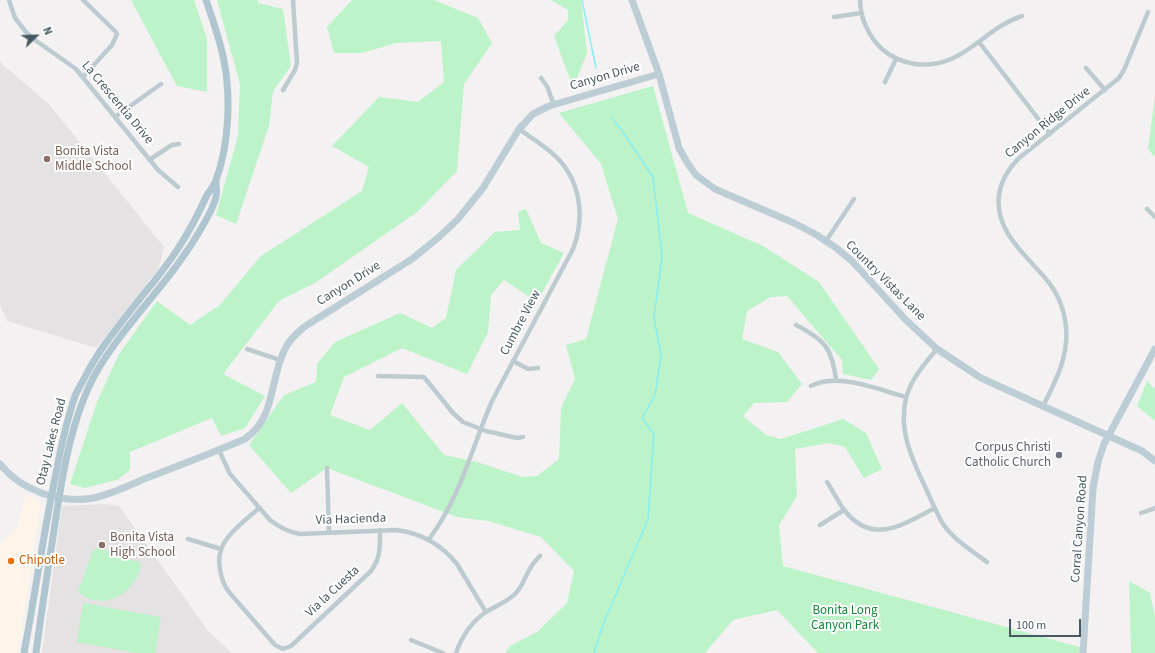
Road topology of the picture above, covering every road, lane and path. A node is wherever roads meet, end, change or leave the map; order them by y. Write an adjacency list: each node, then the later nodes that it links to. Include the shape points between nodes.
1 (9, 0): 15 (street, La Crescentia Drive, via 16,18 26,32)
2 (84, 0): 15 (street, via 117,34 112,45)
3 (206, 0): 27 (main road, Otay Lakes Road, via 220,44 228,88 224,156)
4 (293, 0): 19 (street, via 297,63)
5 (632, 0): 14 (street, Country Vistas Lane)
6 (860, 0): 7 (street)
7 (861, 12): 10 (street); 12 (street, via 867,30 874,40)
8 (1148, 12): 20 (street, Canyon Ridge Drive, via 1124,70)
9 (1022, 16): 11 (street, via 1009,20)
10 (834, 17)
11 (979, 42): 12 (street, via 960,56 937,64 917,64); 24 (street)
12 (896, 59): 17 (street)
13 (1086, 68): 20 (street)
14 (659, 74): 21 (street, Canyon Drive); 32 (street, Country Vistas Lane, via 679,148 696,175 715,189 794,223)
15 (83, 77): 22 (street, La Crescentia Drive)
16 (540, 78): 21 (street)
17 (886, 82)
18 (161, 84): 22 (street)
19 (282, 90)
20 (1105, 90): 24 (street, Canyon Ridge Drive)
21 (554, 105): 23 (street, Canyon Drive, via 538,111)
22 (115, 116): 26 (street, La Crescentia Drive)
23 (519, 129): 37 (street, Canyon Drive, via 483,188 451,226 412,259 304,327 292,337); 38 (street, Cumbre View, via 553,153 567,170 578,198 580,220 573,249)
24 (1050, 134): 44 (street, Canyon Ridge Drive, via 1010,168 1002,185 999,204 1006,232 1054,290 1065,319 1067,340 1063,360)
25 (180, 144): 26 (street, via 172,145)
26 (149, 160): 28 (street, La Crescentia Drive)
27 (216, 182): 53 (main road, Otay Lakes Road, via 181,246 109,337 79,388 64,434); 54 (main road, Otay Lakes Road, via 217,197 189,249 116,343 83,398)
28 (178, 187)
29 (854, 199): 32 (street)
30 (1147, 209): 31 (street)
31 (1155, 217)
32 (826, 240): 35 (street, Country Vistas Lane, via 852,261 905,319)
33 (796, 325): 41 (street, via 812,333 828,349)
34 (247, 349): 37 (street)
35 (937, 349): 43 (street, via 922,368); 44 (street, Country Vistas Lane, via 981,378)
36 (1155, 349): 46 (street, Corral Canyon Road)
37 (280, 360): 48 (street, Canyon Drive, via 268,408 260,424 245,439)
38 (514, 361): 39 (street, via 528,369); 45 (street, Cumbre View)
39 (538, 368)
40 (378, 376): 45 (street, via 424,377 453,413 463,422)
41 (836, 380): 42 (street); 43 (street)
42 (811, 386)
43 (906, 397): 56 (street, via 906,442)
44 (1043, 406): 46 (street, Country Vistas Lane)
45 (480, 429): 47 (street, via 517,438); 64 (street, Cumbre View, via 470,462 449,509)
46 (1109, 436): 49 (street, Country Vistas Lane, via 1142,451); 74 (street, Corral Canyon Road, via 1098,462 1093,488)
47 (523, 437)
48 (219, 450): 54 (street, Canyon Drive, via 94,498); 55 (street, Via Hacienda, via 230,474)
49 (1155, 461)
50 (0, 464): 53 (street, Canyon Drive, via 18,482)
51 (326, 468): 62 (street)
52 (827, 482): 58 (street)
53 (51, 496): 54 (street, Canyon Drive); 70 (main road, Otay Lakes Road)
54 (59, 498): 71 (main road, Otay Lakes Road)
55 (259, 508): 62 (street, Via Hacienda, via 270,520 289,532); 65 (street, via 237,528)
56 (935, 508): 58 (street, via 900,526 884,530 863,526); 67 (street, via 953,535)
57 (1155, 508): 59 (street)
58 (844, 510): 60 (street)
59 (1141, 513)
60 (820, 526)
61 (380, 530): 62 (street, Via Hacienda); 64 (street, Via Hacienda, via 402,530); 65 (street, Via la Cuesta, via 379,554 370,572 291,646 283,649 274,645 224,584 219,560)
62 (329, 532)
63 (188, 539): 65 (street)
64 (429, 539): 68 (street, Via Hacienda, via 458,564)
65 (221, 549)
66 (540, 556): 68 (street, via 531,566 516,593)
67 (987, 562)
68 (486, 612): 73 (street, via 466,631)
69 (411, 640): 72 (street)
70 (24, 653)
71 (36, 653)
72 (443, 653)
73 (456, 653)
74 (1083, 653)

